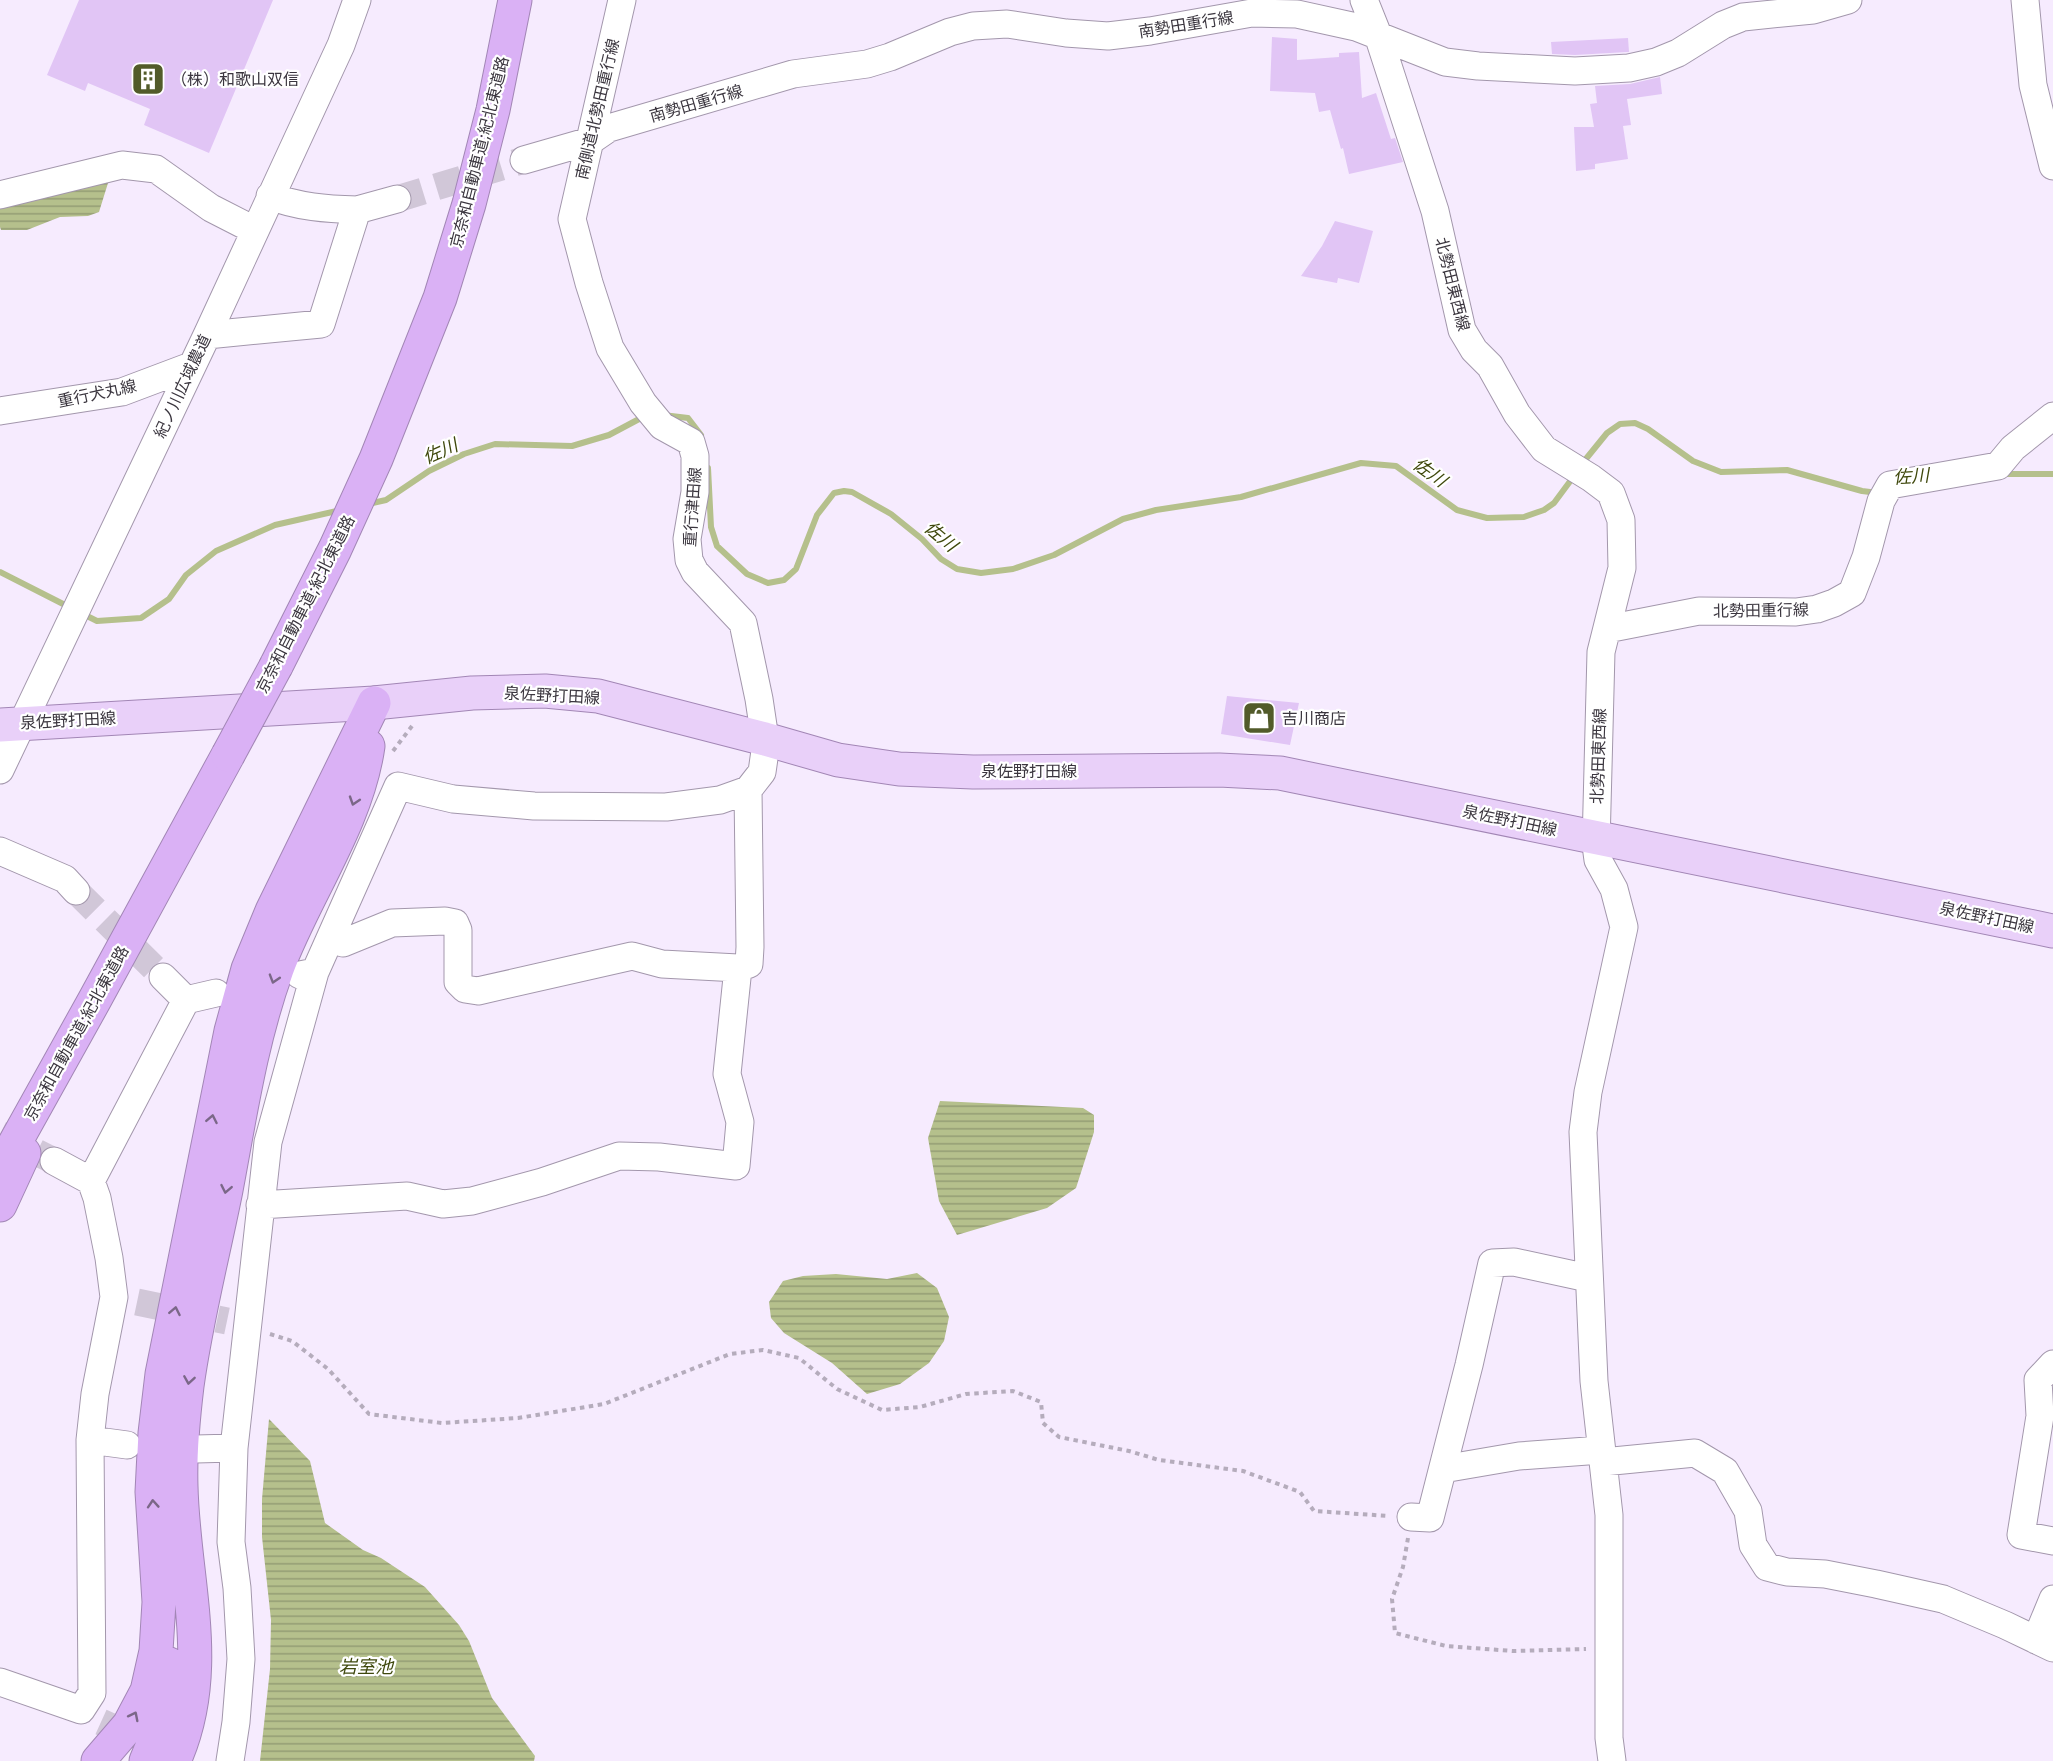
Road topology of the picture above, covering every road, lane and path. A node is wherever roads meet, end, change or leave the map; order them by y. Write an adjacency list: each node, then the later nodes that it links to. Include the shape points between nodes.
1 (357, 0): 12 (street, 紀ノ川広域農道, via 341,45)
2 (515, 0): 27 (highway, 京奈和自動車道;紀北東道路, bridge, via 493,110 440,298 335,549)
3 (622, 0): 8 (street, 南側道北勢田重行線)
4 (1364, 0): 7 (street, 北勢田東西線)
5 (1848, 0): 7 (street, 南勢田重行線, via 1813,10 1743,17 1678,53 1629,68 1575,71 1445,62)
6 (2025, 0): 10 (street, via 2033,85)
7 (1378, 35): 8 (street, 南勢田重行線, via 1316,17 1278,13 1108,36 1006,24 973,26 867,64 793,74 609,129); 21 (street, 北勢田東西線, via 1436,211 1462,330 1544,449 1611,493 1621,520 1622,568)
8 (590, 141): 9 (street, 南勢田重行線); 15 (street, 南側道北勢田重行線)
9 (524, 160)
10 (2053, 166)
11 (0, 195): 16 (street, via 122,165 156,169 210,208)
12 (270, 196): 14 (street, via 288,203); 16 (street, 紀ノ川広域農道)
13 (397, 199): 14 (street)
14 (357, 210): 17 (street, via 321,324)
15 (572, 219): 24 (street, 重行津田線, via 610,348 643,403 662,426 691,442 695,492 687,538 689,560 695,572 743,622)
16 (254, 230): 17 (street, 紀ノ川広域農道)
17 (207, 334): 18 (street, 紀ノ川広域農道)
18 (192, 366): 19 (street, 重行犬丸線, via 122,392); 23 (street, 紀ノ川広域農道, via 58,648)
19 (0, 411)
20 (2053, 416): 21 (street, 北勢田重行線, via 2013,447 1998,466 1886,493 1852,592 1834,603 1796,612 1699,611)
21 (1607, 628): 28 (street, 北勢田東西線, via 1601,652)
22 (374, 703): 23 (main road, 泉佐野打田線); 24 (main road, 泉佐野打田線, via 472,693 545,691 598,696); 55 (highway, one-way to 22, via 152,1492 162,1374 231,1031 248,969 272,911); 62 (highway, one-way to 62, via 367,756 353,807 300,914 277,970 257,1038 197,1335 188,1385 181,1485 196,1664 192,1706)
23 (11, 723): 25 (street, 紀ノ川広域農道)
24 (765, 739): 26 (street, via 762,772); 28 (main road, 泉佐野打田線, via 838,760 899,769 1280,773)
25 (0, 770)
26 (748, 790): 32 (street, via 720,800 666,807 534,806 453,800 398,786); 33 (street, via 750,947 749,964)
27 (201, 804): 37 (highway, 京奈和自動車道;紀北東道路); 38 (highway, via 137,899 37,1077)
28 (1596, 838): 31 (main road, 泉佐野打田線); 44 (street, 北勢田東西線, via 1598,860 1614,889 1624,927 1583,1132)
29 (0, 850): 30 (street, via 65,879)
30 (76, 891)
31 (2053, 931)
32 (330, 939): 33 (street, via 343,943 392,923 455,923 458,982 465,989 478,991 632,956 662,964); 42 (street, via 307,973 268,1142)
33 (738, 968): 42 (street, via 726,1074 740,1122 736,1167 618,1156 472,1201 443,1204 407,1196)
34 (164, 977): 36 (street)
35 (216, 993): 36 (street)
36 (186, 1000): 41 (street)
37 (94, 1001): 40 (highway, 京奈和自動車道;紀北東道路); 43 (highway)
38 (0, 1131)
39 (54, 1161): 41 (street)
40 (0, 1170)
41 (91, 1181): 47 (street, via 107,1248 125,1299 95,1394)
42 (260, 1204): 45 (street)
43 (0, 1205)
44 (1588, 1278): 51 (street, 北勢田東西線); 52 (street, via 1514,1262 1492,1263)
45 (237, 1323): 49 (street); 53 (path, via 292,1341 328,1370 369,1413 442,1423 539,1415 604,1404 730,1354 763,1350 799,1358 837,1389 882,1410 920,1407 966,1394 1013,1391 1041,1402 1043,1424 1059,1437 1159,1460 1243,1470 1300,1492 1314,1511)
46 (2053, 1364): 54 (street, via 2038,1380 2040,1416 2021,1535)
47 (90, 1440): 48 (street); 59 (street, via 91,1716)
48 (127, 1445)
49 (234, 1448): 50 (street); 63 (street, via 231,1542 241,1659)
50 (196, 1449)
51 (1602, 1456): 52 (street, via 1519,1456); 57 (street, via 1695,1453 1725,1471 1748,1511 1753,1545 1767,1567 1825,1574 1943,1599); 58 (street, 北勢田東西線, via 1609,1515)
52 (1443, 1469): 53 (street, via 1430,1518)
53 (1412, 1518): 58 (path, via 1403,1567 1392,1599 1395,1633 1468,1648)
54 (2053, 1541)
55 (156, 1547): 60 (highway, one-way to 55, via 129,1725 147,1691 156,1651); 61 (highway, via 169,1626 169,1664 166,1702)
56 (2053, 1599): 57 (street)
57 (2045, 1644)
58 (1609, 1649): 64 (street, 北勢田東西線)
59 (0, 1682)
60 (98, 1761)
61 (146, 1761)
62 (174, 1761)
63 (230, 1761)
64 (1612, 1761)

